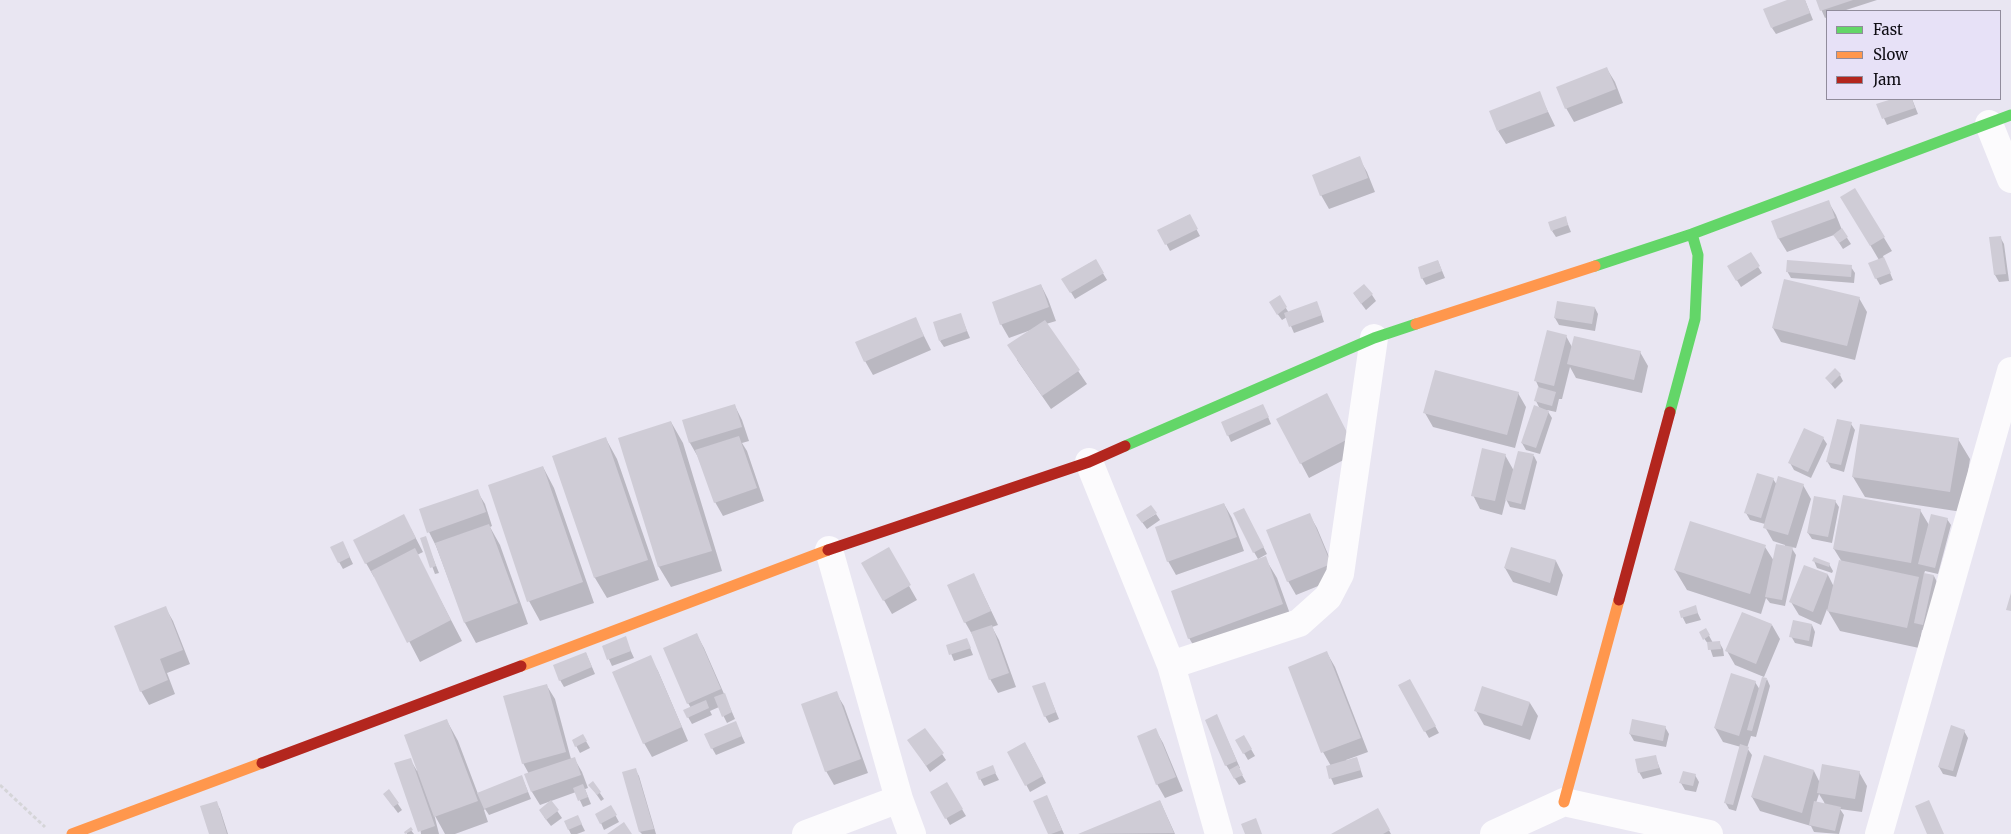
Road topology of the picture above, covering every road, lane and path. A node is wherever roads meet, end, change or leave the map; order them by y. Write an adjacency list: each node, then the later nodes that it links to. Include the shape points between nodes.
1 (2000, 119): 2 (street); 3 (street)
2 (2011, 180)
3 (1692, 234): 4 (street); 11 (street, via 1698,254 1695,319)
4 (1374, 338): 6 (street); 8 (street, via 1340,574 1328,597 1299,623)
5 (2011, 371): 19 (street)
6 (1089, 462): 7 (street); 8 (street)
7 (828, 550): 10 (street); 13 (street)
8 (1171, 665): 16 (street)
9 (0, 785): 12 (path)
10 (899, 799): 14 (street); 15 (street)
11 (1564, 802): 17 (street); 18 (street)
12 (46, 828)
13 (72, 834)
14 (806, 834)
15 (912, 834)
16 (1219, 834)
17 (1494, 834)
18 (1709, 834)
19 (1879, 834)

